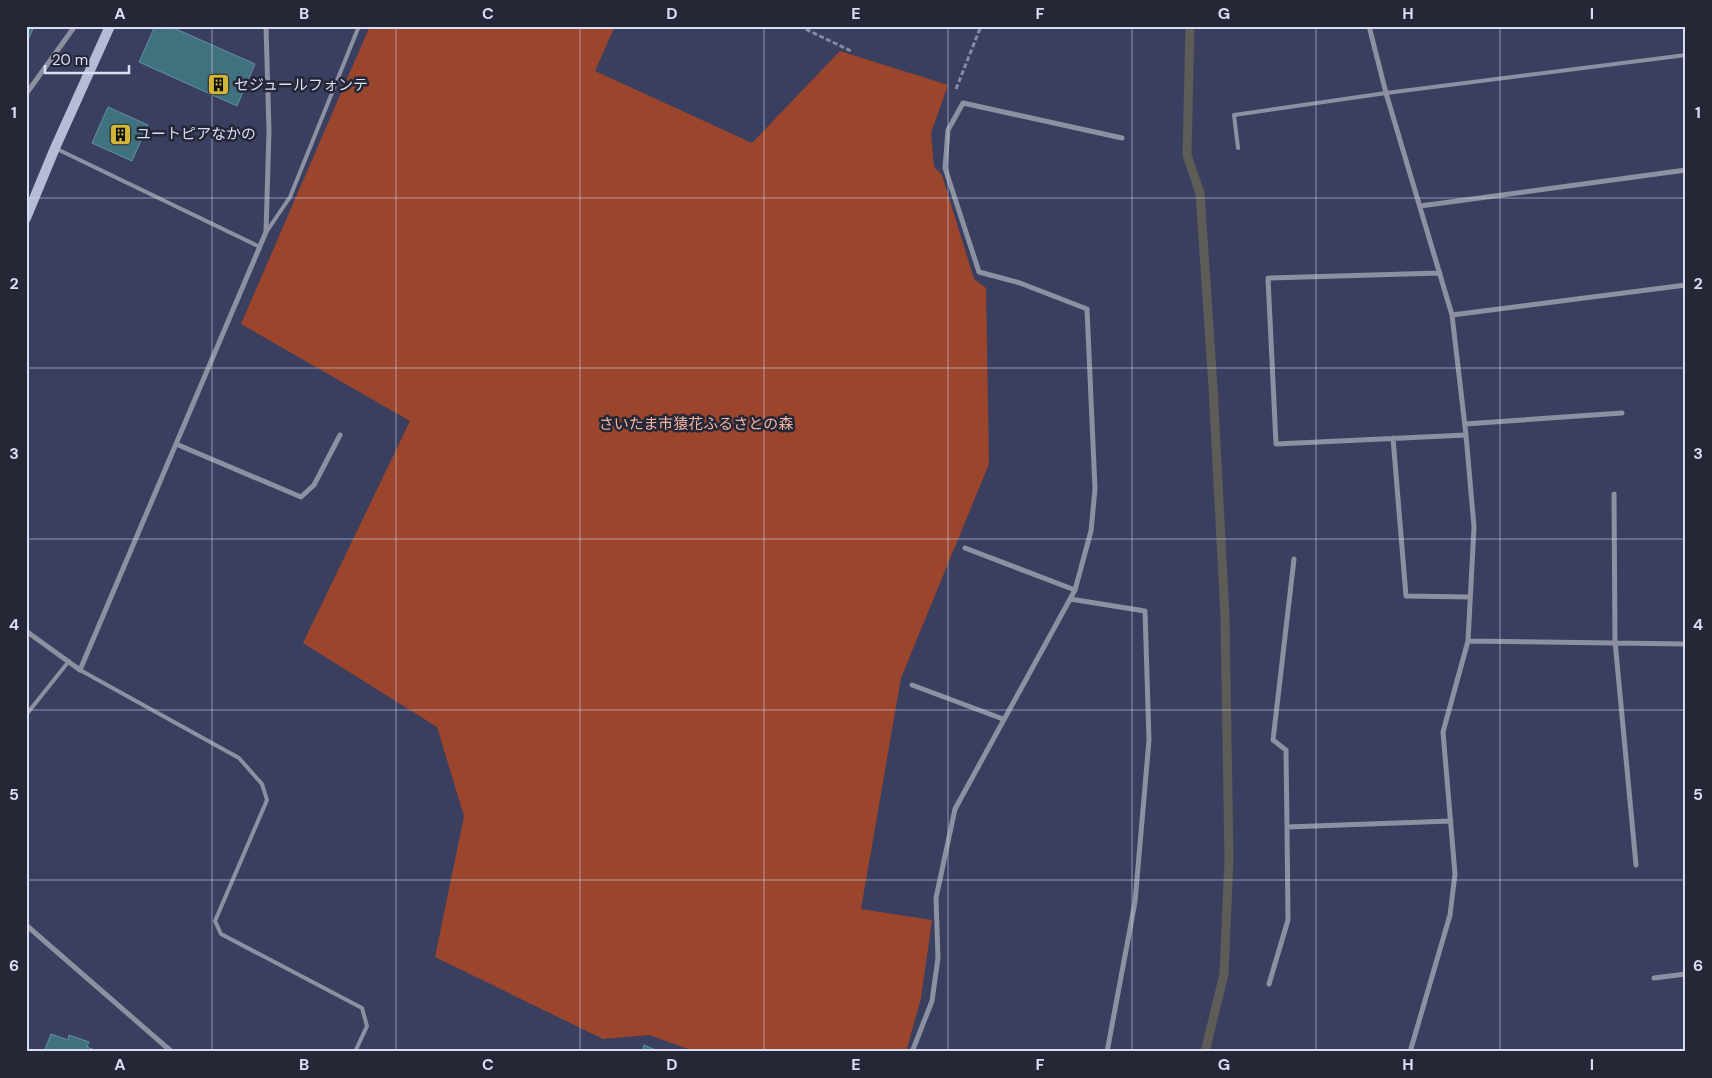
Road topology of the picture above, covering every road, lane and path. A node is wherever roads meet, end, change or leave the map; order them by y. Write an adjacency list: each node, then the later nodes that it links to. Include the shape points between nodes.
1 (74, 26): 10 (street)
2 (110, 26): 12 (street)
3 (266, 26): 17 (street, via 270,131)
4 (359, 26): 17 (lane, via 290,197)
5 (799, 26): 7 (path)
6 (1369, 26): 9 (street)
7 (851, 51)
8 (1686, 55): 9 (lane)
9 (1386, 93): 13 (lane, via 1234,115); 15 (street)
10 (26, 94)
11 (1122, 138): 31 (street, via 963,103 948,130 945,168 979,272 1020,283 1087,310 1095,489 1091,530)
12 (55, 148): 16 (street); 18 (lane)
13 (1238, 148)
14 (1686, 170): 15 (street)
15 (1420, 206): 19 (street)
16 (26, 217)
17 (266, 232): 18 (street)
18 (260, 247): 27 (street)
19 (1440, 273): 21 (street); 26 (street, via 1268,278 1276,444)
20 (1686, 286): 21 (street)
21 (1452, 314): 23 (street)
22 (1622, 412): 23 (street)
23 (1465, 424): 25 (street)
24 (340, 435): 27 (street, via 314,485 301,497)
25 (1466, 435): 26 (street); 32 (street, via 1474,527)
26 (1393, 438): 32 (street, via 1406,596)
27 (176, 444): 39 (street)
28 (1614, 494): 36 (street)
29 (965, 548): 31 (street)
30 (1294, 559): 44 (street, via 1273,740 1286,750)
31 (1075, 590): 33 (street)
32 (1470, 597): 35 (street)
33 (1070, 599): 42 (street); 53 (street, via 1145,611 1149,740 1136,892)
34 (26, 631): 38 (street)
35 (1468, 641): 36 (street); 43 (street, via 1443,732)
36 (1615, 643): 37 (street); 45 (street)
37 (1686, 644)
38 (69, 662): 39 (street); 41 (lane)
39 (80, 670): 51 (lane, via 239,758 262,784 267,800 215,921 221,934 362,1008 367,1026)
40 (912, 685): 42 (street)
41 (26, 715)
42 (1003, 718): 52 (street, via 955,808 936,898 938,958 932,1001)
43 (1450, 821): 44 (street); 54 (street, via 1455,874 1450,915)
44 (1287, 827): 49 (street, via 1288,920)
45 (1636, 866)
46 (26, 925): 50 (street)
47 (1686, 974): 48 (street)
48 (1654, 978)
49 (1269, 984)
50 (172, 1052)
51 (355, 1052)
52 (912, 1052)
53 (1107, 1052)
54 (1410, 1052)

